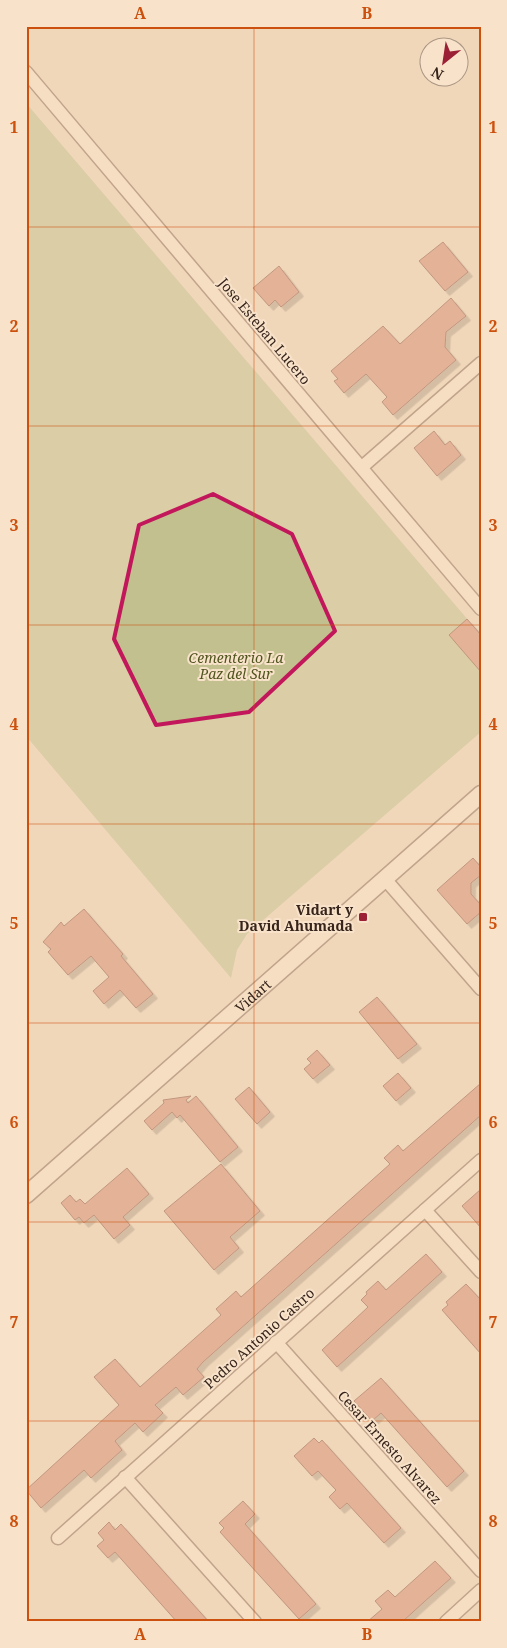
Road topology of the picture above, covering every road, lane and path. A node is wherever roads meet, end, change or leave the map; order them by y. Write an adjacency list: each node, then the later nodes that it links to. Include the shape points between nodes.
1 (26, 72): 3 (street, Jose Esteban Lucero)
2 (481, 363): 3 (street)
3 (362, 468): 4 (street, Jose Esteban Lucero)
4 (481, 609)
5 (481, 794): 6 (street, Vidart)
6 (384, 879): 7 (street); 9 (street, Vidart)
7 (481, 989)
8 (481, 1160): 10 (street, Pedro Antonio Castro)
9 (26, 1195)
10 (425, 1210): 11 (street); 12 (street, Pedro Antonio Castro)
11 (481, 1272)
12 (276, 1342): 13 (street, Pedro Antonio Castro); 15 (street, Cesar Ernesto Alvarez)
13 (125, 1477): 14 (street, Pedro Antonio Castro); 17 (street)
14 (58, 1538)
15 (481, 1571)
16 (481, 1590): 18 (street)
17 (254, 1622)
18 (446, 1622)

